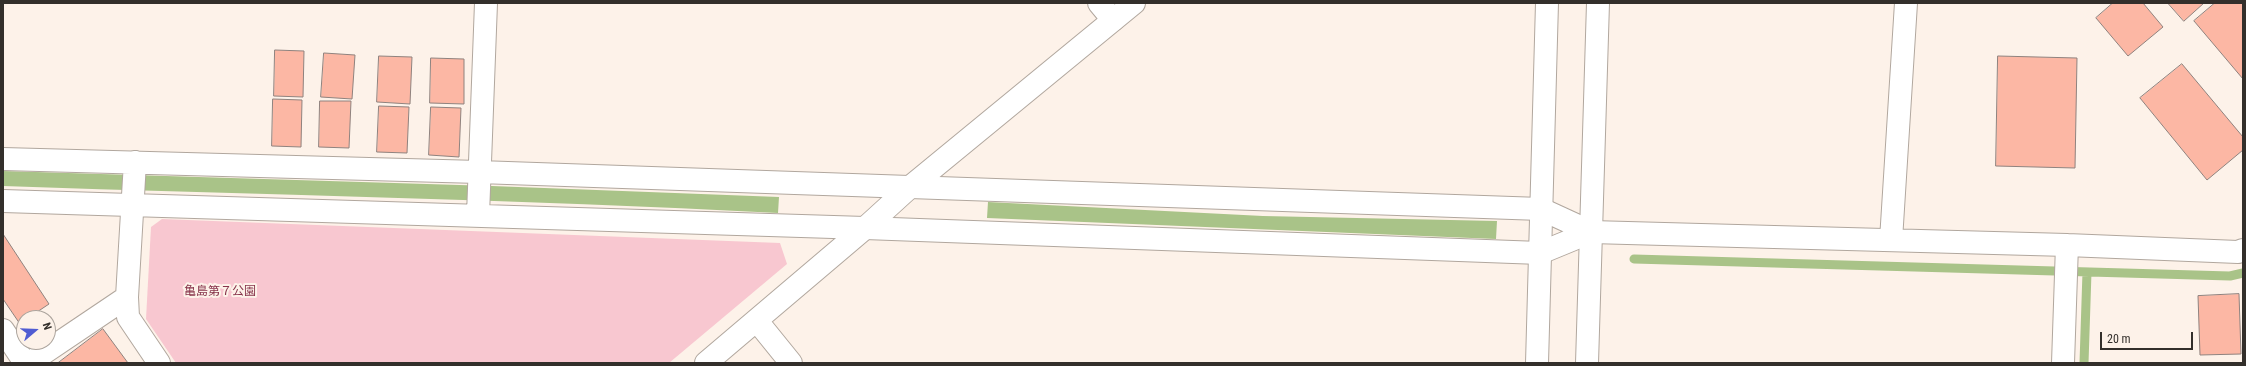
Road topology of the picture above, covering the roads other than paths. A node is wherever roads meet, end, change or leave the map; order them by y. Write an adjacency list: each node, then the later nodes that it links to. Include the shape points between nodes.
1 (486, 3): 9 (street)
2 (1100, 3): 7 (street)
3 (1134, 3): 7 (street)
4 (1547, 3): 13 (street)
5 (1598, 3): 16 (street)
6 (1906, 3): 17 (street)
7 (1113, 20): 11 (street)
8 (3, 159): 10 (street)
9 (479, 177): 10 (street); 11 (street); 14 (street)
10 (134, 183): 12 (street); 14 (street); 21 (street)
11 (910, 187): 13 (street); 15 (street)
12 (3, 200)
13 (1541, 209): 16 (street); 19 (street)
14 (478, 210): 15 (street)
15 (865, 228): 19 (street); 22 (street)
16 (1591, 232): 17 (street); 19 (street); 30 (street)
17 (1891, 240): 20 (street)
18 (2243, 250): 20 (street)
19 (1540, 253): 29 (street)
20 (2067, 253): 31 (street)
21 (127, 297): 25 (street); 26 (street, via 128,317)
22 (757, 321): 27 (street); 28 (street)
23 (3, 330): 24 (street)
24 (25, 363)
25 (30, 363)
26 (159, 363)
27 (706, 363)
28 (791, 363)
29 (1537, 363)
30 (1587, 363)
31 (2063, 363)

